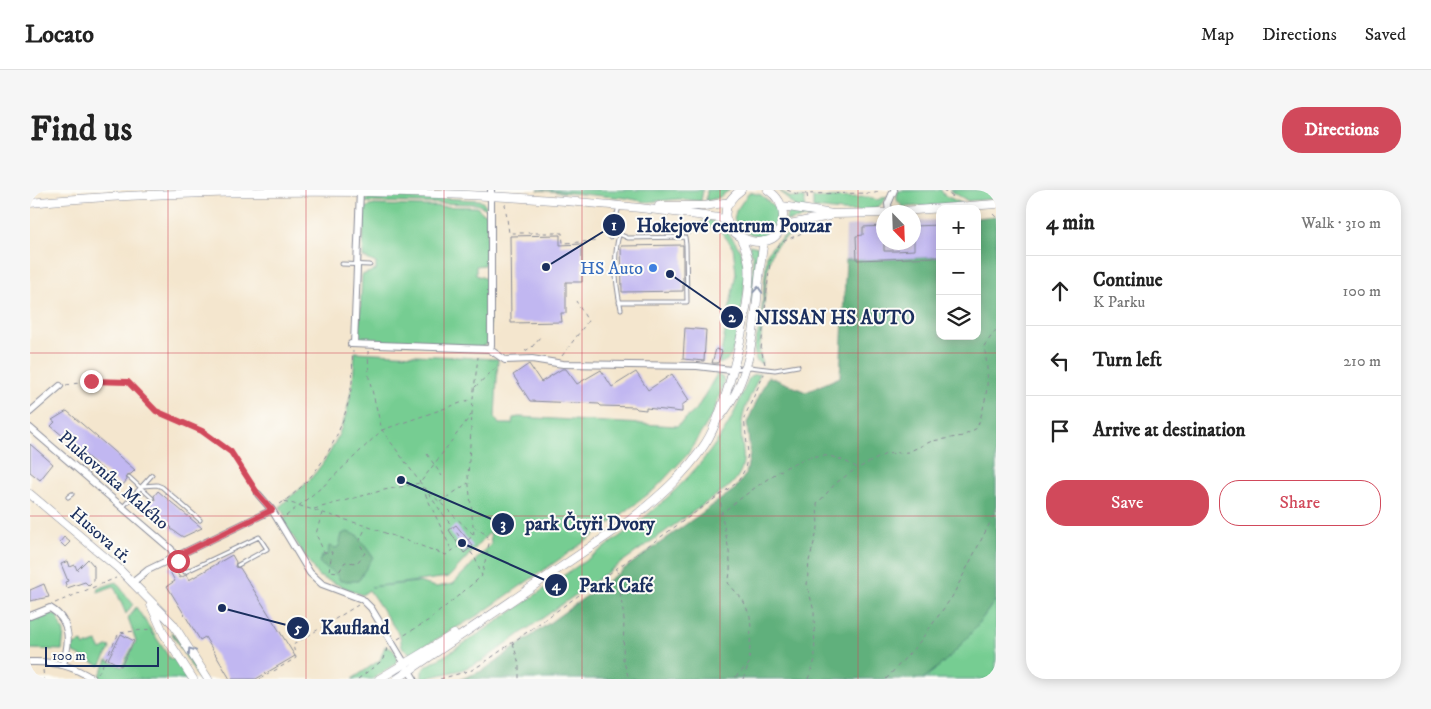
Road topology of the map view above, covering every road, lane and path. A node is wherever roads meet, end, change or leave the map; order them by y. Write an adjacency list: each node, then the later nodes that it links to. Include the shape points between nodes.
1 (360, 190): 7 (street); 11 (street, via 181,194); 35 (street)
2 (741, 190): 10 (street)
3 (768, 190): 15 (street)
4 (787, 190): 8 (path)
5 (881, 190): 8 (path, via 874,193)
6 (894, 190): 14 (street)
7 (491, 193): 9 (street); 42 (street, via 492,346)
8 (807, 193): 17 (path)
9 (504, 196): 12 (street); 32 (path, via 508,233 562,233 563,243)
10 (730, 202): 16 (street); 24 (street)
11 (30, 203)
12 (620, 204): 16 (street); 27 (lane)
13 (996, 204): 18 (street)
14 (888, 205)
15 (782, 206): 20 (street); 25 (street)
16 (650, 208): 24 (street)
17 (808, 208)
18 (921, 210)
19 (876, 213): 20 (street)
20 (833, 214): 25 (street)
21 (993, 214): 22 (path)
22 (996, 216)
23 (699, 221): 30 (path, via 690,231)
24 (727, 221): 31 (street)
25 (780, 226): 33 (street, via 771,238)
26 (809, 227): 46 (path, via 780,243 770,261 761,349)
27 (612, 232): 28 (lane); 29 (lane)
28 (619, 235): 38 (lane, via 616,245); 38 (lane, via 628,238 685,237 687,291 687,302)
29 (610, 237)
30 (690, 238)
31 (741, 239): 33 (street); 49 (street, via 749,265 748,288 746,311)
32 (598, 241)
33 (764, 241): 48 (street, one-way to 33, via 756,320)
34 (342, 264): 35 (lane)
35 (358, 265): 36 (lane); 41 (street)
36 (370, 265)
37 (576, 301): 45 (path, via 588,321)
38 (619, 302): 39 (lane)
39 (621, 309)
40 (996, 330): 60 (path, via 984,346 989,370 987,400 977,428 963,436 932,441 908,452 886,454)
41 (352, 346): 42 (street); 73 (path, via 352,382 344,418 316,469)
42 (489, 349): 49 (street, via 504,360)
43 (368, 353): 57 (path, via 370,378)
44 (478, 360): 52 (path)
45 (557, 363)
46 (765, 365)
47 (798, 366): 48 (lane, via 775,370)
48 (745, 367): 49 (lane); 55 (street, via 728,407)
49 (731, 370): 55 (street)
50 (764, 374): 70 (path, via 744,418 748,453 745,469 738,482)
51 (60, 386): 53 (street); 69 (path, via 91,381 128,382 156,411 202,431 231,452)
52 (473, 398): 54 (path); 57 (path)
53 (30, 412)
54 (471, 415): 59 (path); 65 (path)
55 (719, 418): 101 (street, via 694,461 658,497 630,520)
56 (30, 428): 77 (street, Plukovníka Malého)
57 (382, 430): 64 (path); 76 (path)
58 (427, 454): 59 (path)
59 (434, 465): 62 (path); 64 (path)
60 (858, 468): 82 (path, via 837,457 817,456 782,469); 127 (path, via 836,483 817,504 818,528 809,561 808,585 814,611 815,660)
61 (152, 475): 66 (lane)
62 (442, 476)
63 (129, 477): 66 (lane)
64 (420, 483): 74 (path); 78 (path); 90 (path); 95 (path, via 475,558)
65 (468, 483): 74 (path); 86 (path)
66 (141, 487): 72 (lane); 77 (lane); 84 (lane, via 162,487)
67 (30, 494): 94 (street, Husova tř.)
68 (72, 494): 71 (lane)
69 (258, 494): 79 (street)
70 (721, 495): 82 (path); 93 (path)
71 (68, 497)
72 (152, 498)
73 (284, 501): 75 (path); 76 (path)
74 (440, 502): 87 (path)
75 (280, 504)
76 (301, 506): 78 (path); 83 (path)
77 (123, 508): 91 (street, Plukovníka Malého, via 171,549)
78 (314, 509): 81 (path)
79 (272, 510): 91 (street); 97 (street, via 310,573 322,584)
80 (996, 511): 128 (path, via 952,597 918,644)
81 (322, 512): 85 (path); 85 (path, via 316,534 324,552 332,552 329,571 340,572 345,562 357,563 365,553 359,542)
82 (720, 514): 111 (path, via 732,568 728,583 743,600 750,616)
83 (286, 516)
84 (200, 520)
85 (366, 526): 90 (path, via 446,555)
86 (473, 527): 87 (path); 95 (path, via 487,535 489,544)
87 (474, 535): 88 (path)
88 (468, 540)
89 (460, 546): 90 (path)
90 (452, 551)
91 (175, 557): 92 (lane, via 185,572 260,537 267,549); 96 (street, via 148,570)
92 (238, 565)
93 (617, 569): 104 (path); 124 (path, via 624,619 623,659)
94 (122, 573): 96 (street, Husova tř.); 99 (path, via 114,580 48,605)
95 (482, 576): 103 (path, via 429,620)
96 (132, 583): 98 (street, Husova tř.)
97 (362, 599): 103 (street); 117 (path, via 354,609 293,646 296,658)
98 (149, 601): 115 (street, Husova tř., via 164,634); 116 (street, Husova tř., one-way to 98, via 173,624)
99 (50, 608): 100 (street); 110 (street, via 59,614 70,638)
100 (30, 616)
101 (485, 617): 109 (street); 112 (street)
102 (160, 643): 106 (path, via 151,629 125,631 118,633)
103 (393, 643): 109 (street); 118 (path, via 387,647 384,659)
104 (513, 643): 122 (path, via 472,670); 123 (path, via 520,664)
105 (109, 646): 106 (path)
106 (111, 649): 114 (path)
107 (30, 662): 108 (street)
108 (44, 662): 110 (street); 113 (path)
109 (404, 662): 112 (street); 119 (street)
110 (63, 664): 114 (street)
111 (748, 664): 125 (path); 126 (path)
112 (409, 670): 120 (street); 121 (street)
113 (44, 679)
114 (94, 679)
115 (193, 679)
116 (208, 679)
117 (260, 679)
118 (358, 679)
119 (379, 679)
120 (397, 679)
121 (414, 679)
122 (440, 679)
123 (519, 679)
124 (629, 679)
125 (733, 679)
126 (743, 679)
127 (808, 679)
128 (886, 679)

